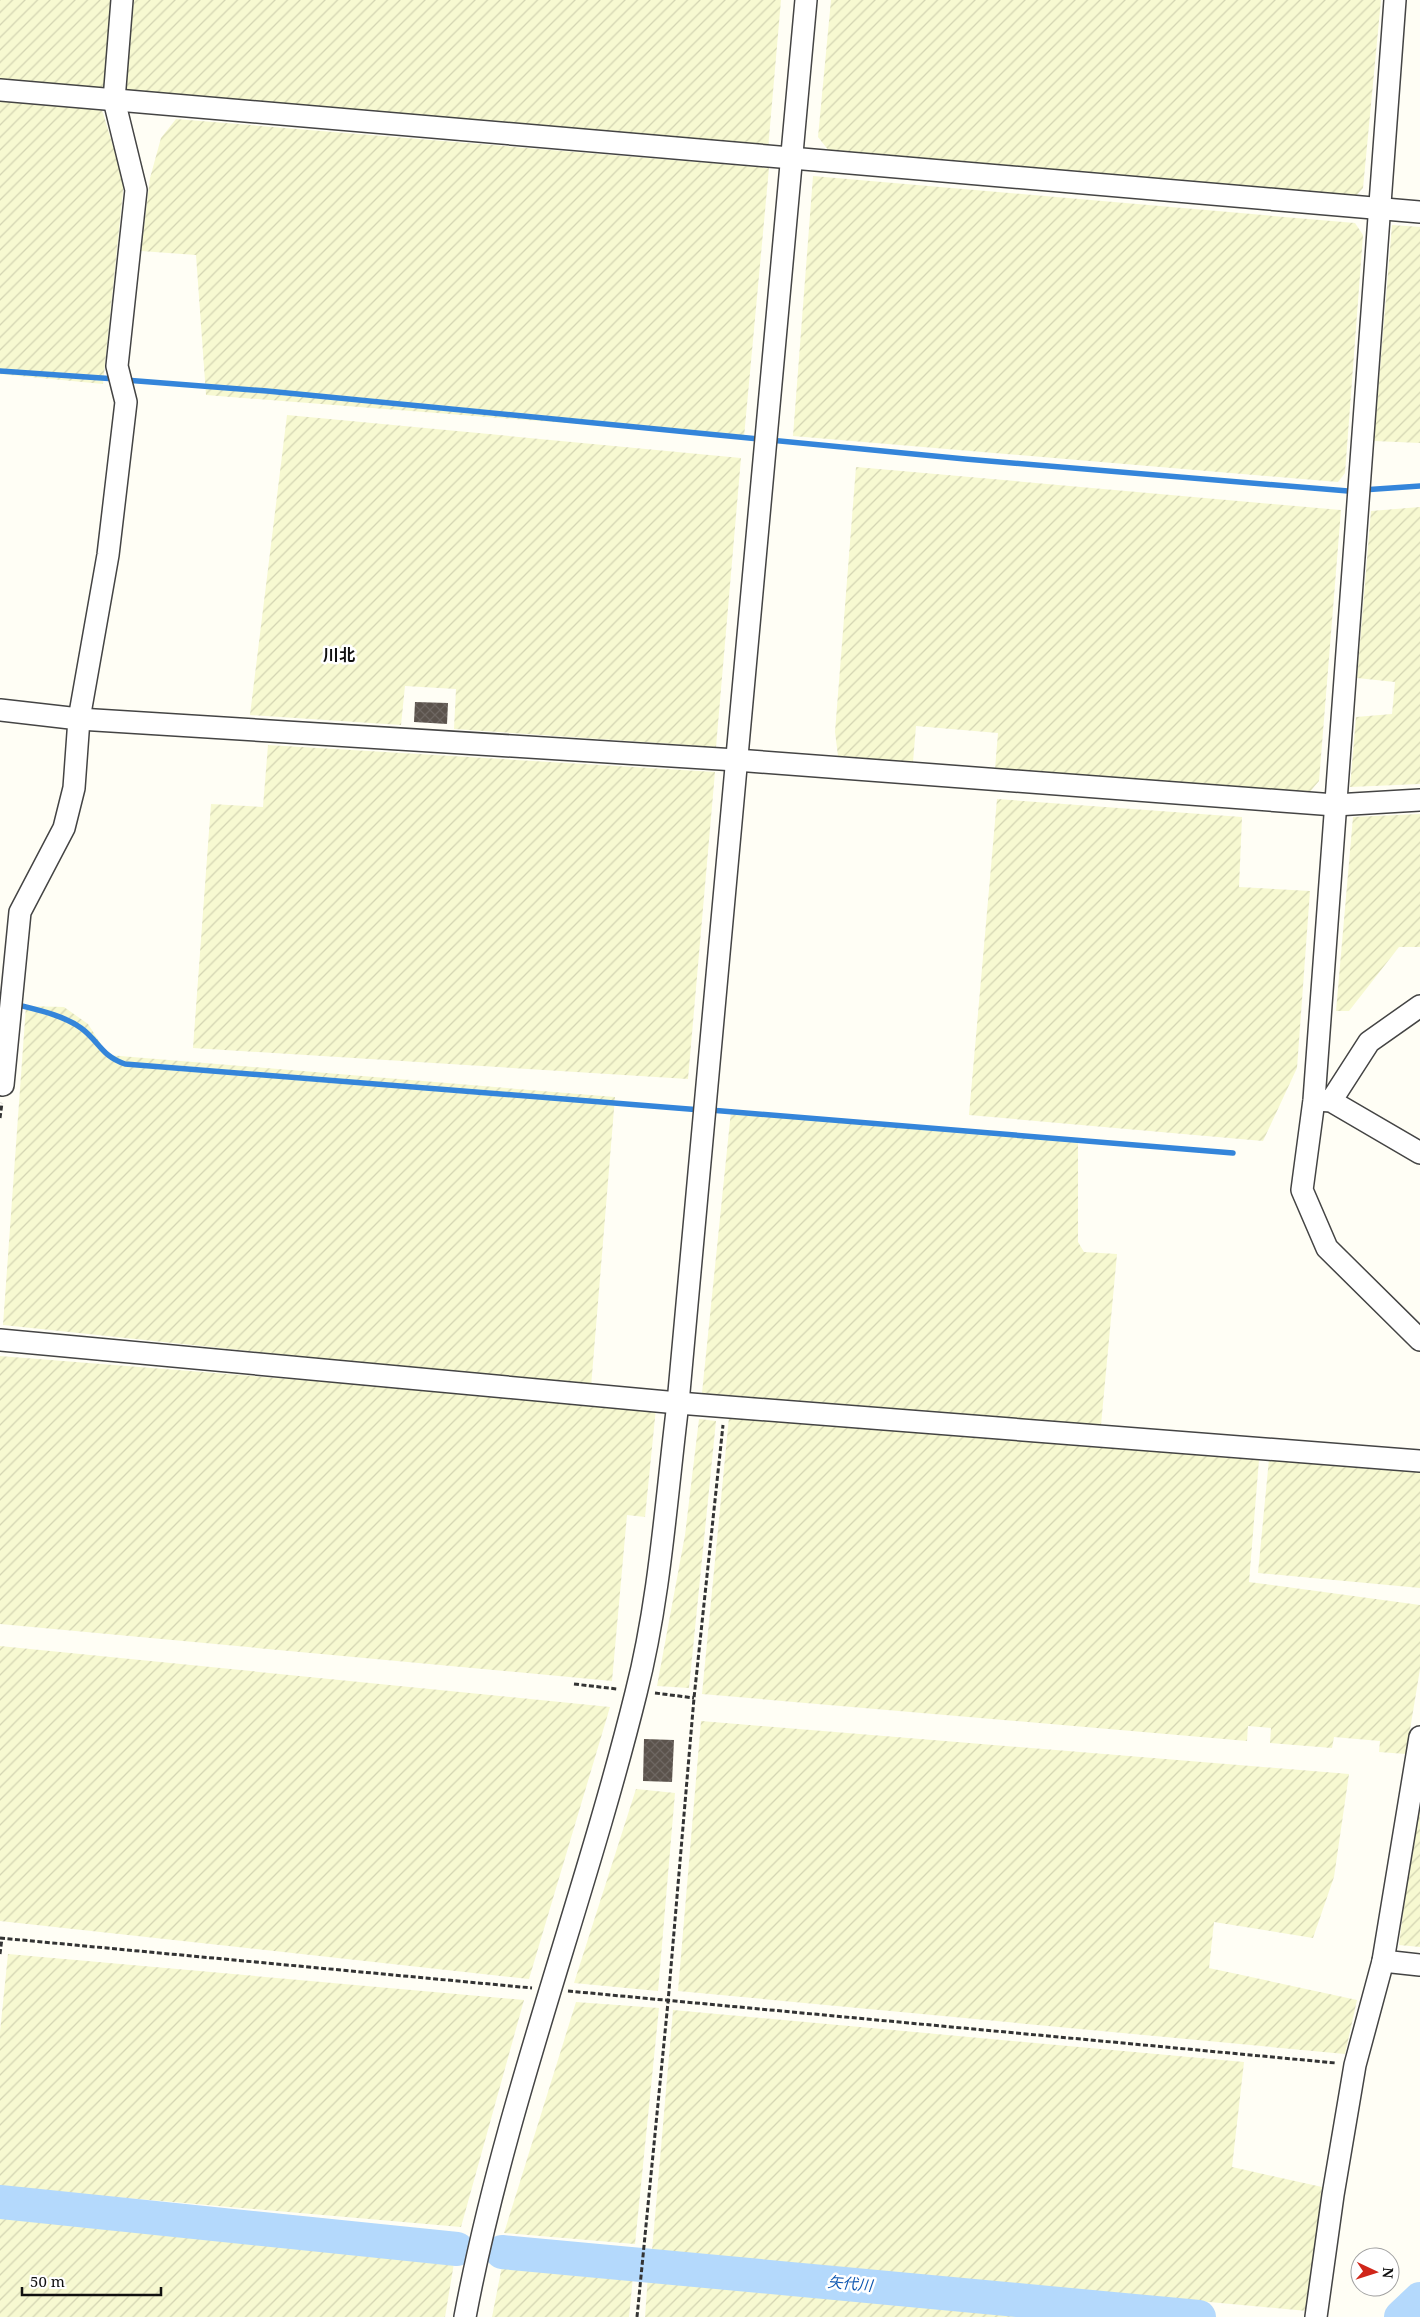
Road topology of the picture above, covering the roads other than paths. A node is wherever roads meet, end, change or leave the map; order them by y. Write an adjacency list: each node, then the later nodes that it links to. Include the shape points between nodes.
1 (122, 0): 5 (street)
2 (806, 0): 6 (street)
3 (1395, 0): 7 (street)
4 (0, 90): 5 (street)
5 (114, 100): 6 (street); 10 (street, via 136,190 117,366 126,402 108,555)
6 (792, 159): 7 (street); 11 (street)
7 (1381, 208): 8 (street); 13 (street)
8 (1420, 212)
9 (0, 710): 10 (street)
10 (79, 719): 11 (street); 15 (street, via 74,788 64,828 20,912)
11 (736, 760): 13 (street); 20 (street)
12 (1420, 800): 13 (street)
13 (1334, 805): 16 (street)
14 (1420, 1006): 16 (street, via 1369,1042)
15 (3, 1085)
16 (1322, 1100): 17 (street); 19 (street, via 1302,1190 1327,1248)
17 (1420, 1153)
18 (0, 1340): 20 (street)
19 (1420, 1340)
20 (678, 1404): 21 (street); 26 (street, via 658,1581 637,1691 605,1810 497,2170)
21 (1420, 1461)
22 (1420, 1737): 23 (street)
23 (1417, 1769): 24 (street)
24 (1383, 1962): 25 (street); 27 (street, via 1355,2065)
25 (1420, 1965)
26 (465, 2317)
27 (1316, 2317)

